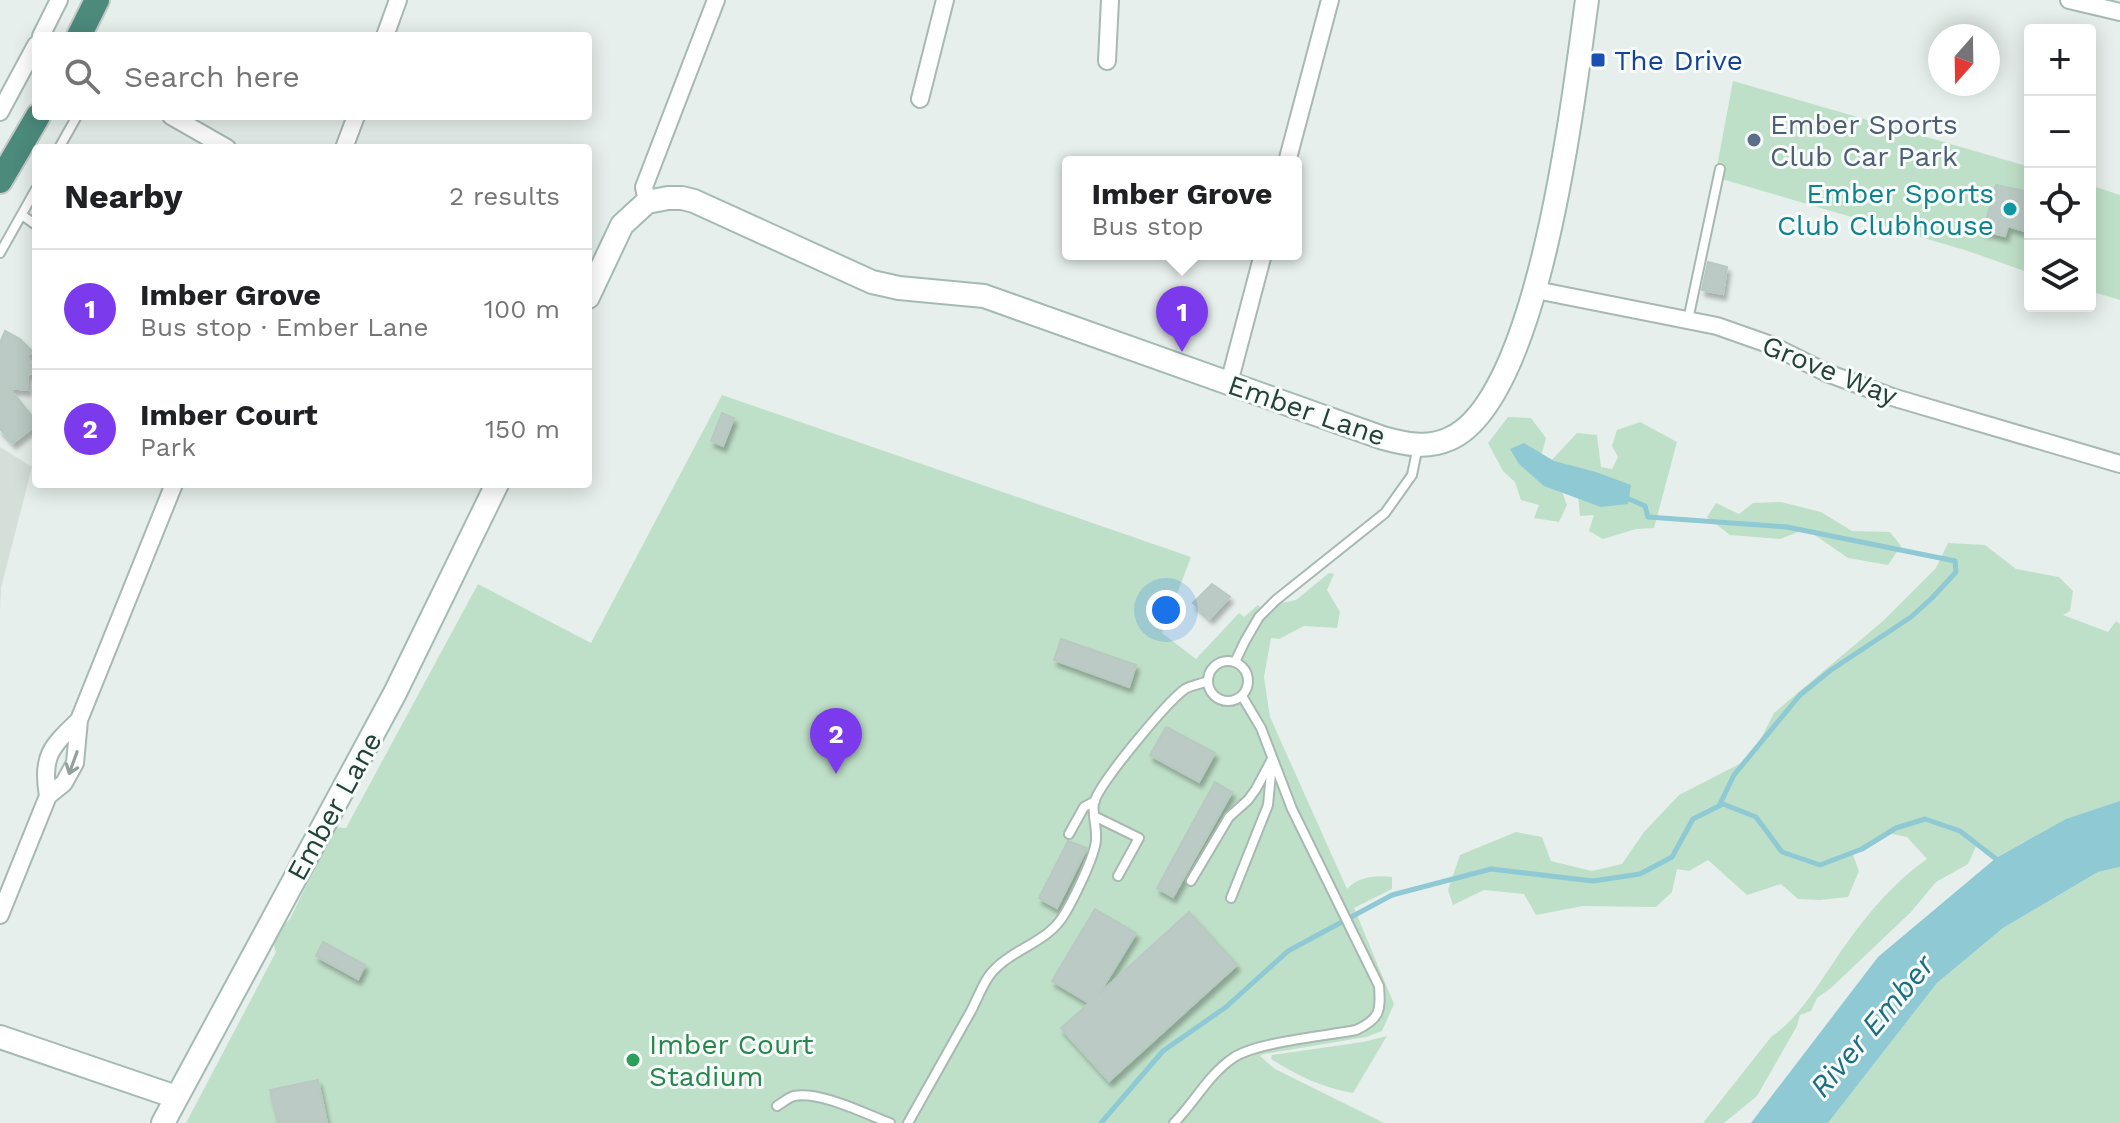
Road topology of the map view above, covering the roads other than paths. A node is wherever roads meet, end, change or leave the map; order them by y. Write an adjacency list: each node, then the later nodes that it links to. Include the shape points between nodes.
1 (59, 0): 11 (street)
2 (97, 0): 12 (highway)
3 (398, 0): 13 (street)
4 (716, 0): 29 (street, via 644,187)
5 (945, 0): 16 (street)
6 (1110, 0): 15 (street)
7 (1330, 0): 25 (street)
8 (1587, 0): 35 (main road, Ember Lane)
9 (2069, 0): 10 (street)
10 (2120, 12)
11 (43, 32)
12 (81, 32)
13 (386, 32)
14 (32, 52): 17 (street)
15 (1107, 61)
16 (920, 99)
17 (0, 112)
18 (36, 120): 27 (highway)
19 (75, 120): 22 (lane)
20 (178, 120): 23 (street)
21 (354, 120): 24 (street)
22 (61, 144)
23 (220, 144)
24 (346, 144)
25 (1289, 156)
26 (1720, 169): 36 (lane)
27 (2, 174)
28 (32, 196): 30 (lane)
29 (647, 202): 34 (main road, via 622,225); 37 (main road, Ember Lane, via 694,201 872,282 984,296)
30 (22, 215): 31 (lane); 32 (lane)
31 (32, 222)
32 (0, 253)
33 (1261, 260): 37 (street)
34 (592, 289)
35 (1536, 290): 36 (street, Grove Way); 38 (main road, Ember Lane, via 1501,382 1476,420 1450,439)
36 (1688, 321): 39 (street, Grove Way, via 1741,333 1892,397)
37 (1229, 383): 38 (main road, Ember Lane, via 1383,438)
38 (1418, 445): 42 (lane, via 1412,475 1385,513 1276,600 1259,617)
39 (2120, 464)
40 (172, 488): 45 (street)
41 (495, 488): 56 (main road, Ember Lane, via 373,735)
42 (1235, 662): 43 (lane, via 1216,665); 44 (lane, via 1248,677)
43 (1208, 681): 44 (lane, via 1222,700); 48 (lane, via 1187,688 1171,704 1117,765)
44 (1242, 696): 46 (lane)
45 (79, 720): 47 (street, one-way to 47, via 75,763 64,783); 47 (street, via 48,755)
46 (1272, 758): 52 (lane); 53 (lane, via 1268,805); 61 (lane, via 1379,986 1381,1004 1371,1023 1356,1030 1234,1057)
47 (48, 796): 54 (street)
48 (1095, 801): 49 (lane); 50 (lane, via 1084,807)
49 (1094, 816): 51 (lane, via 1139,838); 60 (lane, via 1094,851 1064,915 1046,936 994,969)
50 (1069, 834)
51 (1118, 876)
52 (1191, 881)
53 (1231, 898)
54 (0, 915)
55 (0, 1037): 56 (main road)
56 (176, 1097): 58 (main road, Ember Lane)
57 (777, 1106): 59 (lane, via 792,1096 808,1096)
58 (163, 1123)
59 (890, 1123)
60 (908, 1123)
61 (1174, 1123)

